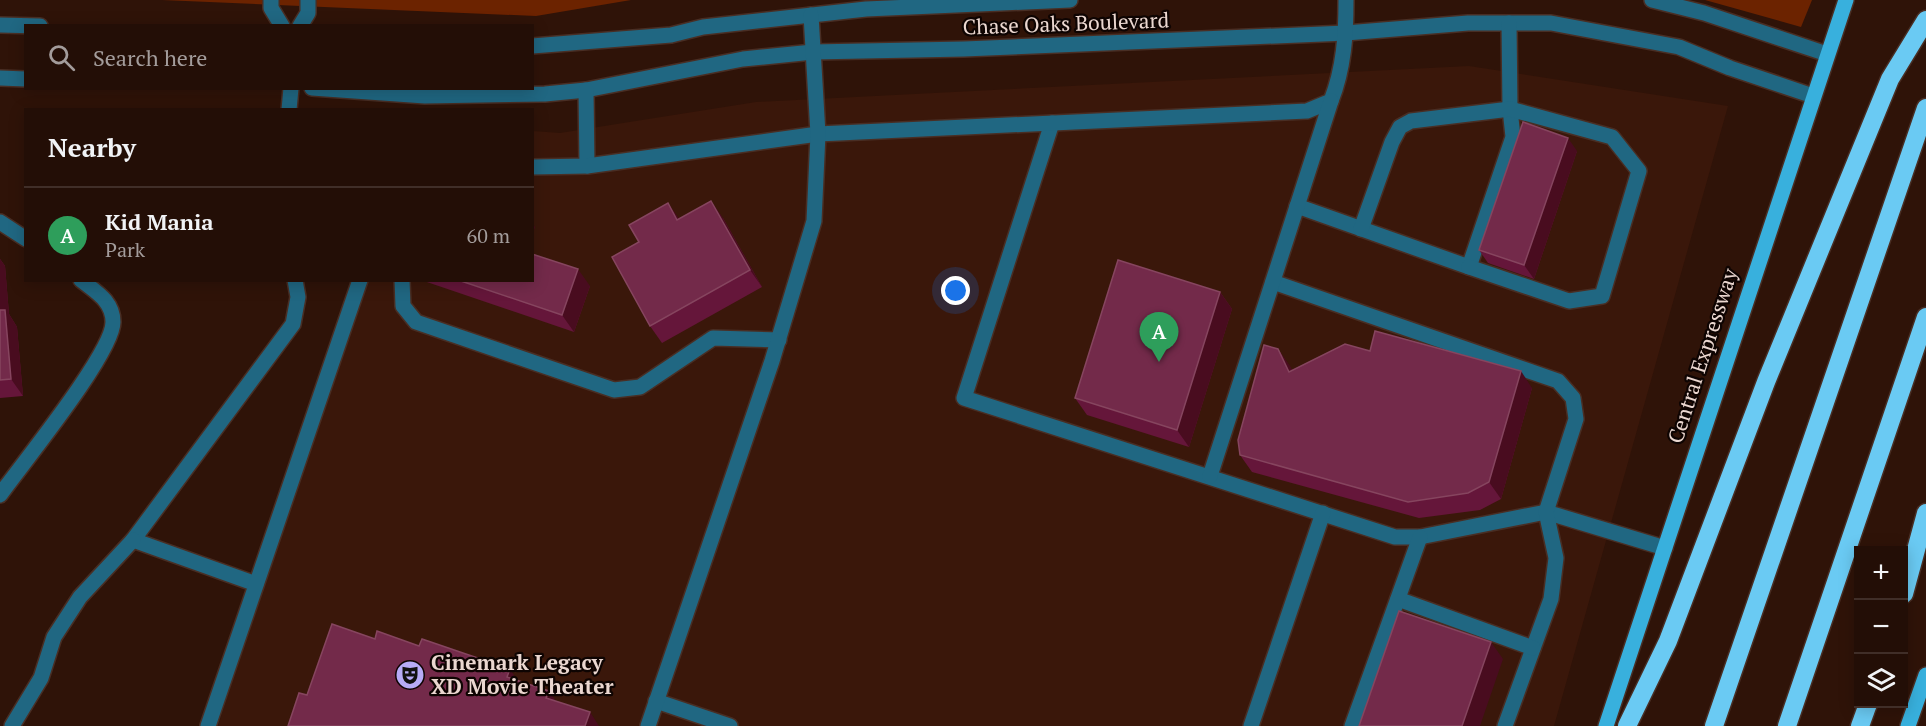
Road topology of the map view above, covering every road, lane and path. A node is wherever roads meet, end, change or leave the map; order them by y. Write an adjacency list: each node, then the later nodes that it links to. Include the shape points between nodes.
1 (271, 0): 10 (street, via 271,8)
2 (308, 0): 11 (street, via 308,13)
3 (1070, 0): 7 (street, Chase Oaks Boulevard)
4 (1346, 0): 14 (street)
5 (1652, 0): 17 (street)
6 (1846, 0): 17 (main road, Central Expressway)
7 (811, 15): 15 (street, Chase Oaks Boulevard, via 703,27 671,35); 16 (street)
8 (1926, 21): 67 (highway, via 1890,79 1766,382 1668,641)
9 (1509, 23): 14 (street, Chase Oaks Boulevard); 23 (street, Chase Oaks Boulevard, via 1551,23 1679,47); 27 (street)
10 (281, 24)
11 (301, 24)
12 (0, 25): 13 (street)
13 (24, 26)
14 (1346, 33): 16 (street, Chase Oaks Boulevard); 24 (street, via 1340,79)
15 (534, 46)
16 (813, 52): 22 (street, Chase Oaks Boulevard, via 743,58); 29 (street)
17 (1827, 54): 23 (main road, Central Expressway)
18 (0, 78): 19 (street)
19 (24, 79)
20 (291, 90): 25 (street)
21 (340, 90): 22 (street, Chase Oaks Boulevard, via 425,96)
22 (586, 90): 30 (street)
23 (1813, 96): 51 (main road, Central Expressway)
24 (1331, 101): 28 (street, via 1307,111); 32 (street)
25 (289, 108)
26 (1926, 108): 68 (highway)
27 (1510, 109): 34 (street, via 1436,116 1400,127); 36 (street, via 1513,137); 36 (street, via 1612,137 1639,171 1602,296 1569,301)
28 (1052, 123): 29 (street); 44 (street, via 964,398)
29 (818, 134): 30 (street); 43 (street, via 814,221)
30 (587, 166): 31 (street)
31 (534, 167)
32 (1297, 206): 34 (street); 41 (street)
33 (0, 222): 35 (street)
34 (1361, 229): 36 (street)
35 (24, 238)
36 (1469, 267)
37 (84, 282): 45 (street, via 107,300 113,322 104,352)
38 (295, 282): 50 (street, via 298,297 293,324)
39 (359, 282): 53 (street)
40 (402, 282): 43 (street, via 403,306 416,322 614,390 640,387 713,338)
41 (1273, 282): 44 (street); 46 (street, via 1558,381 1573,398 1576,420)
42 (1926, 317): 69 (highway)
43 (778, 340): 57 (street)
44 (1210, 476): 47 (street)
45 (0, 495)
46 (1546, 512): 49 (street); 51 (street); 55 (street, via 1556,558 1551,599)
47 (1323, 513): 49 (street, via 1395,537); 63 (street)
48 (1926, 513): 52 (highway)
49 (1420, 537): 54 (street)
50 (133, 540): 53 (street); 59 (street, via 80,597 54,637 41,678)
51 (1665, 548): 66 (main road, Central Expressway)
52 (1908, 579)
53 (256, 585): 60 (street)
54 (1398, 599): 55 (street); 64 (street)
55 (1533, 648): 65 (street)
56 (1926, 675): 71 (main road)
57 (656, 701): 61 (street); 62 (street)
58 (1867, 708): 70 (highway)
59 (12, 726)
60 (208, 726)
61 (648, 726)
62 (730, 726)
63 (1251, 726)
64 (1352, 726)
65 (1505, 726)
66 (1606, 726)
67 (1627, 726)
68 (1714, 726)
69 (1786, 726)
70 (1860, 726)
71 (1908, 726)

